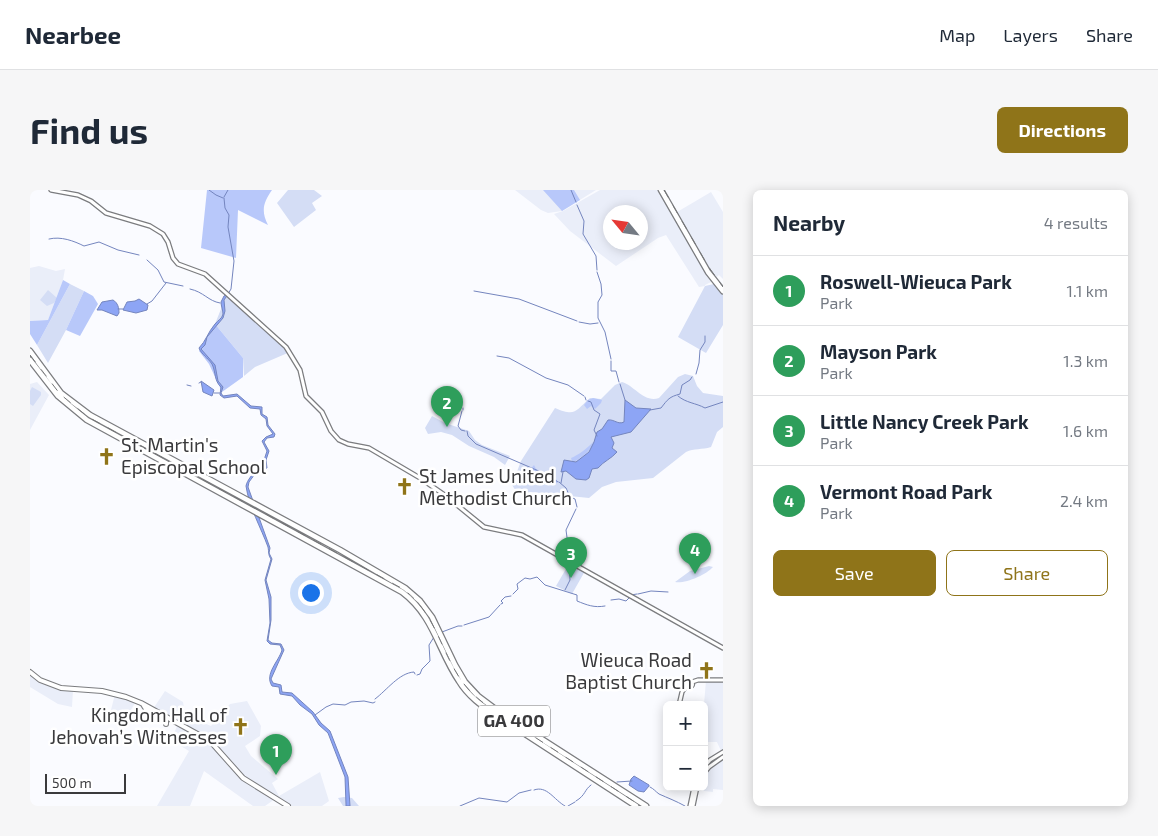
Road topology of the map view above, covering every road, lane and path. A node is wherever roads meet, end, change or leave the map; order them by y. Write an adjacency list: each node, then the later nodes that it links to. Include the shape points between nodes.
1 (51, 190): 7 (main road, via 73,193 106,213 156,228 165,236 178,264 202,273 286,347 300,370 306,396 322,412 330,431 339,440 369,448 420,478 484,527 520,534)
2 (661, 190): 3 (highway)
3 (723, 292)
4 (30, 350): 6 (highway, GA 400, via 61,393 84,412 405,588 420,601)
5 (30, 360): 6 (highway, GA 400, via 54,392 82,416 398,589)
6 (432, 623): 19 (highway, GA 400, via 462,678 482,699); 19 (highway, GA 400, via 461,685 479,703)
7 (723, 649)
8 (32, 673): 13 (main road)
9 (710, 681): 10 (main road); 10 (main road); 11 (main road); 11 (main road)
10 (723, 681)
11 (692, 682): 14 (main road, via 688,682 682,692)
12 (57, 683): 13 (main road)
13 (52, 686): 15 (main road, via 86,690 89,685 95,690 140,702)
14 (681, 701)
15 (160, 713): 16 (main road); 16 (main road, via 167,723)
16 (175, 722): 23 (main road, via 211,742 241,776)
17 (723, 755): 18 (main road)
18 (708, 764)
19 (594, 776): 20 (highway, GA 400)
20 (604, 782): 22 (highway, GA 400); 26 (highway, GA 400); 27 (highway)
21 (695, 791): 28 (main road)
22 (621, 796): 24 (highway); 25 (highway, GA 400)
23 (288, 806)
24 (632, 806)
25 (636, 806)
26 (646, 806)
27 (650, 806)
28 (692, 806)

